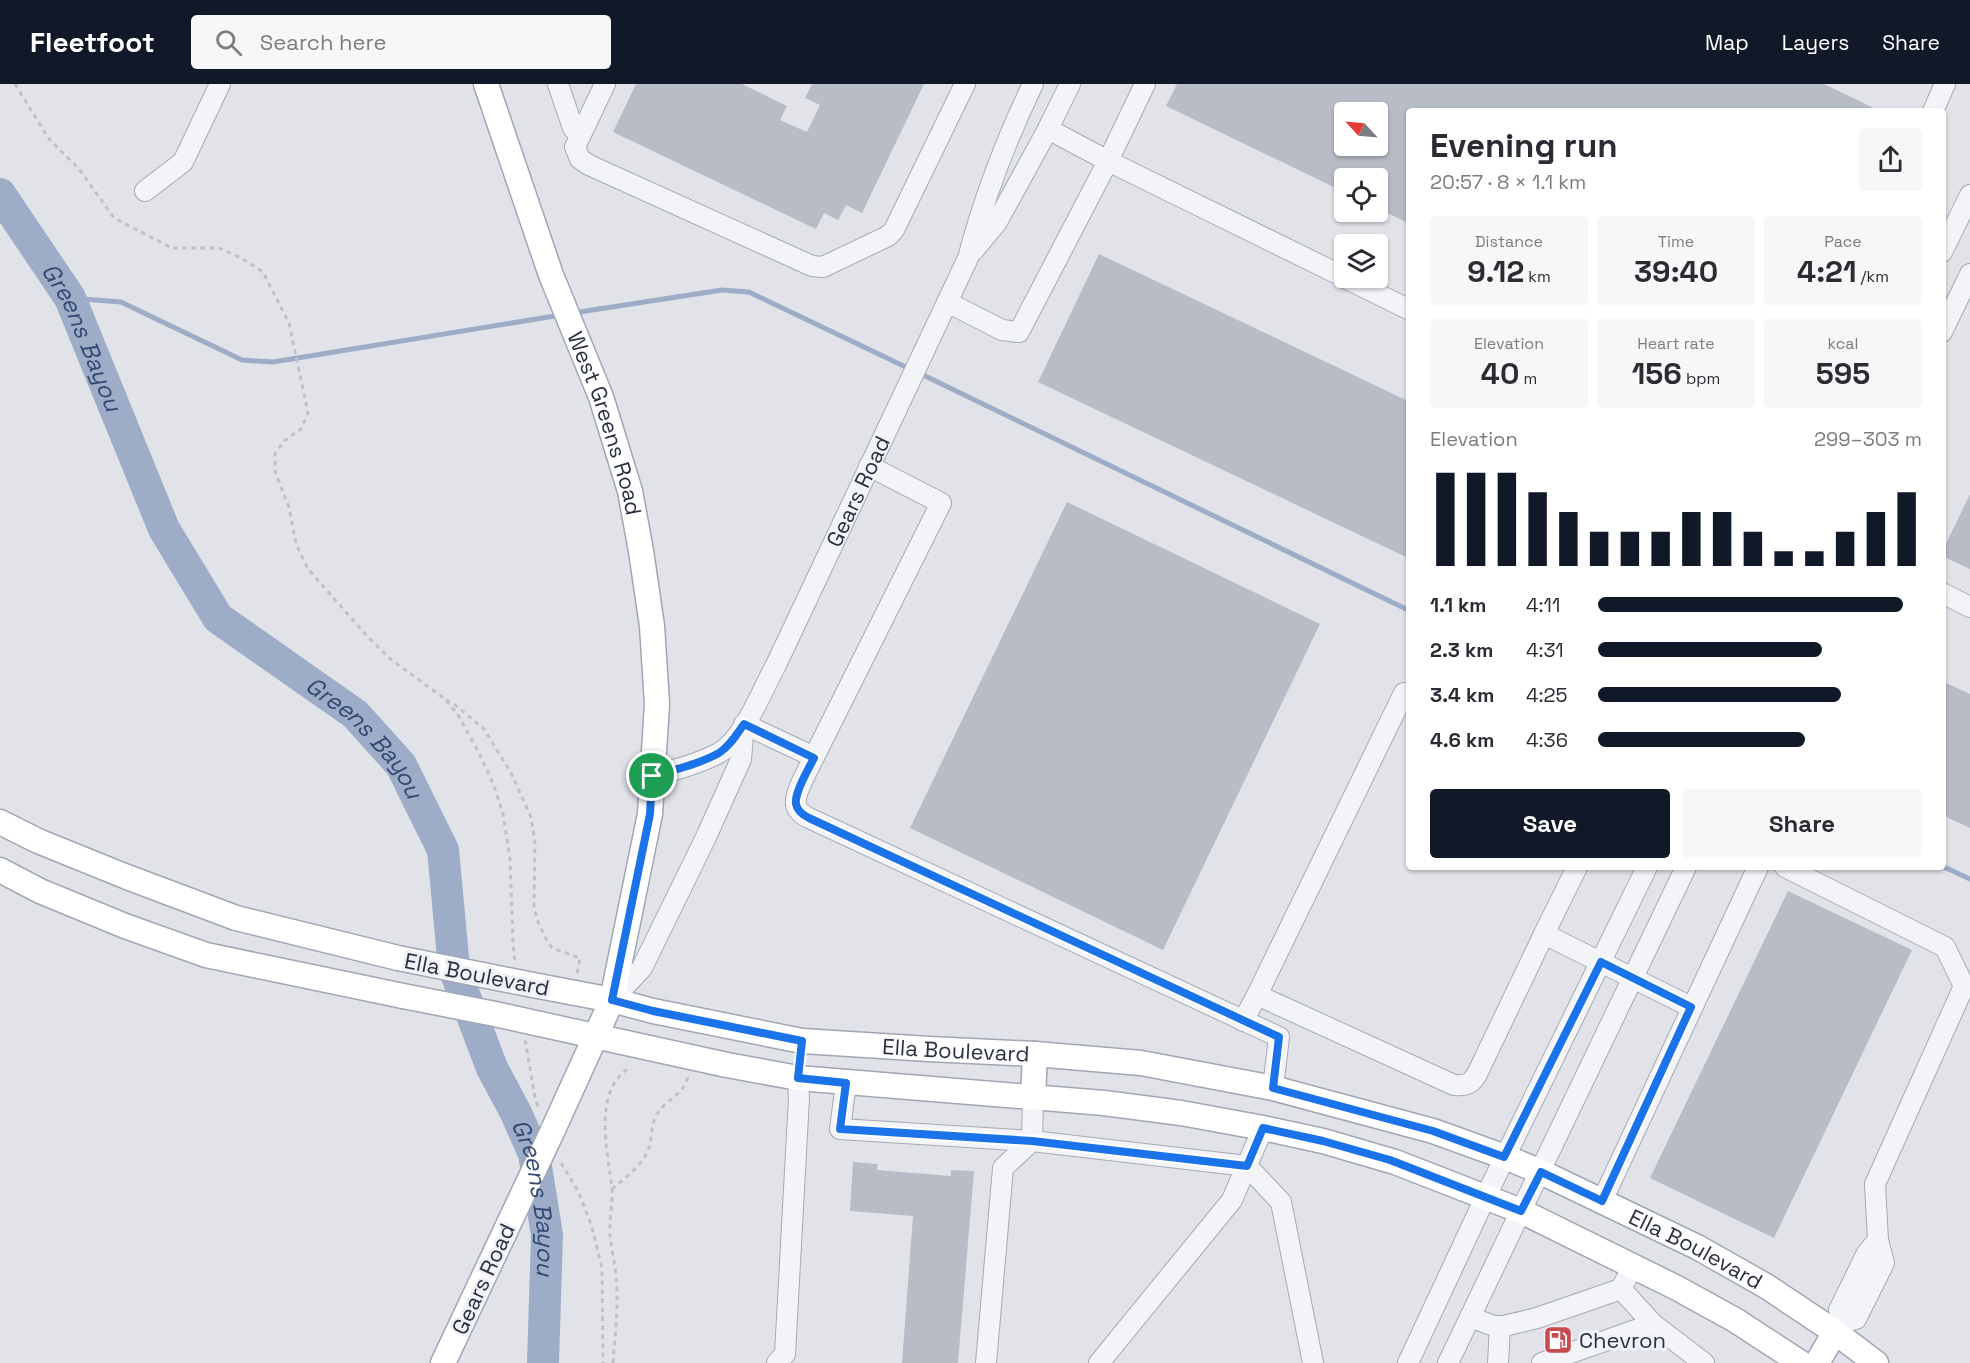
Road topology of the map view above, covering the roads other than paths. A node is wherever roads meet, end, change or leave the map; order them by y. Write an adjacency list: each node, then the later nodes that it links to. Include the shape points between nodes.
1 (220, 84): 14 (street, via 183,162)
2 (486, 84): 30 (main road, West Greens Road, via 551,275 601,397 630,491 652,626 657,704)
3 (558, 84): 12 (street, via 573,128)
4 (605, 84): 12 (street)
5 (965, 84): 12 (street, via 894,230 823,267 812,266 589,165 580,159 575,147)
6 (1033, 84): 17 (street, Gears Road, via 999,162)
7 (1070, 84): 11 (street, Gears Road)
8 (1145, 84): 13 (street)
9 (1946, 84): 10 (street)
10 (1934, 108)
11 (1048, 129): 13 (street); 17 (street, Gears Road, via 997,222)
12 (580, 136)
13 (1108, 162): 18 (street); 21 (street, via 1019,332 1002,330)
14 (145, 191)
15 (1970, 195): 16 (street)
16 (1946, 244)
17 (968, 258): 21 (street, Gears Road)
18 (1334, 272)
19 (1970, 274): 23 (street)
20 (1366, 288): 22 (street)
21 (947, 302): 24 (street, Gears Road)
22 (1406, 308)
23 (1946, 324)
24 (869, 466): 28 (street, Gears Road, via 775,667); 29 (street, via 941,502)
25 (1946, 595): 26 (street)
26 (1970, 607)
27 (1404, 693): 41 (street)
28 (744, 724): 29 (street); 30 (street, Gears Road, via 720,752); 42 (street, Gears Road, via 741,759 707,835 642,969)
29 (814, 758): 44 (street, via 797,795 800,813)
30 (652, 776): 42 (main road, Gears Road, via 650,814)
31 (0, 822): 42 (main road, Ella Boulevard, bridge, via 116,873 236,918 398,958)
32 (0, 870): 45 (main road, Ella Boulevard, bridge, via 124,926 206,955 495,1014 532,1030)
33 (1576, 870): 38 (street)
34 (1646, 870): 39 (street)
35 (1685, 870): 40 (street)
36 (1757, 870): 43 (street)
37 (1791, 870): 65 (street, via 1945,947 1964,986 1875,1184 1878,1240 1884,1263 1856,1319)
38 (1544, 934): 39 (street); 41 (street, via 1478,1074 1464,1086 1454,1085)
39 (1601, 962): 40 (street); 54 (street)
40 (1634, 978): 43 (street); 56 (street)
41 (1257, 995): 44 (street)
42 (612, 1000): 45 (main road, Gears Road); 46 (main road, Ella Boulevard)
43 (1691, 1007): 58 (street)
44 (1243, 1021): 50 (street, via 1279,1037)
45 (596, 1035): 48 (main road, Ella Boulevard); 66 (main road, Gears Road, bridge)
46 (802, 1041): 47 (main road, Ella Boulevard); 48 (main road)
47 (1035, 1053): 50 (main road, Ella Boulevard, via 1141,1063); 51 (main road)
48 (798, 1078): 49 (main road, Ella Boulevard); 67 (street, via 785,1354)
49 (846, 1083): 51 (main road, Ella Boulevard); 53 (street, via 840,1129)
50 (1273, 1088): 52 (main road); 54 (main road, Ella Boulevard, via 1433,1131)
51 (1033, 1096): 52 (main road, Ella Boulevard, via 1137,1107); 53 (street)
52 (1263, 1128): 55 (street); 57 (main road, Ella Boulevard, via 1390,1160)
53 (1032, 1141): 55 (street); 68 (street, via 1003,1168)
54 (1504, 1157): 56 (main road, Ella Boulevard); 57 (street)
55 (1247, 1166): 69 (street, via 1232,1200); 70 (street, via 1281,1202)
56 (1541, 1172): 58 (main road, Ella Boulevard); 59 (street)
57 (1485, 1198): 59 (main road, Ella Boulevard); 71 (street)
58 (1602, 1201): 65 (main road, Ella Boulevard, via 1697,1247)
59 (1521, 1211): 60 (main road, Ella Boulevard); 62 (street)
60 (1634, 1266): 61 (street); 76 (main road, Ella Boulevard, via 1735,1320)
61 (1621, 1289): 63 (street); 64 (street, via 1537,1318)
62 (1470, 1317): 64 (street); 72 (street)
63 (1653, 1324): 74 (street); 75 (street)
64 (1500, 1326): 73 (street)
65 (1839, 1328): 77 (main road); 78 (main road, Ella Boulevard)
66 (443, 1363)
67 (777, 1363)
68 (986, 1363)
69 (1099, 1363)
70 (1313, 1363)
71 (1408, 1363)
72 (1448, 1363)
73 (1498, 1363)
74 (1542, 1363)
75 (1704, 1363)
76 (1801, 1363)
77 (1816, 1363)
78 (1876, 1363)

